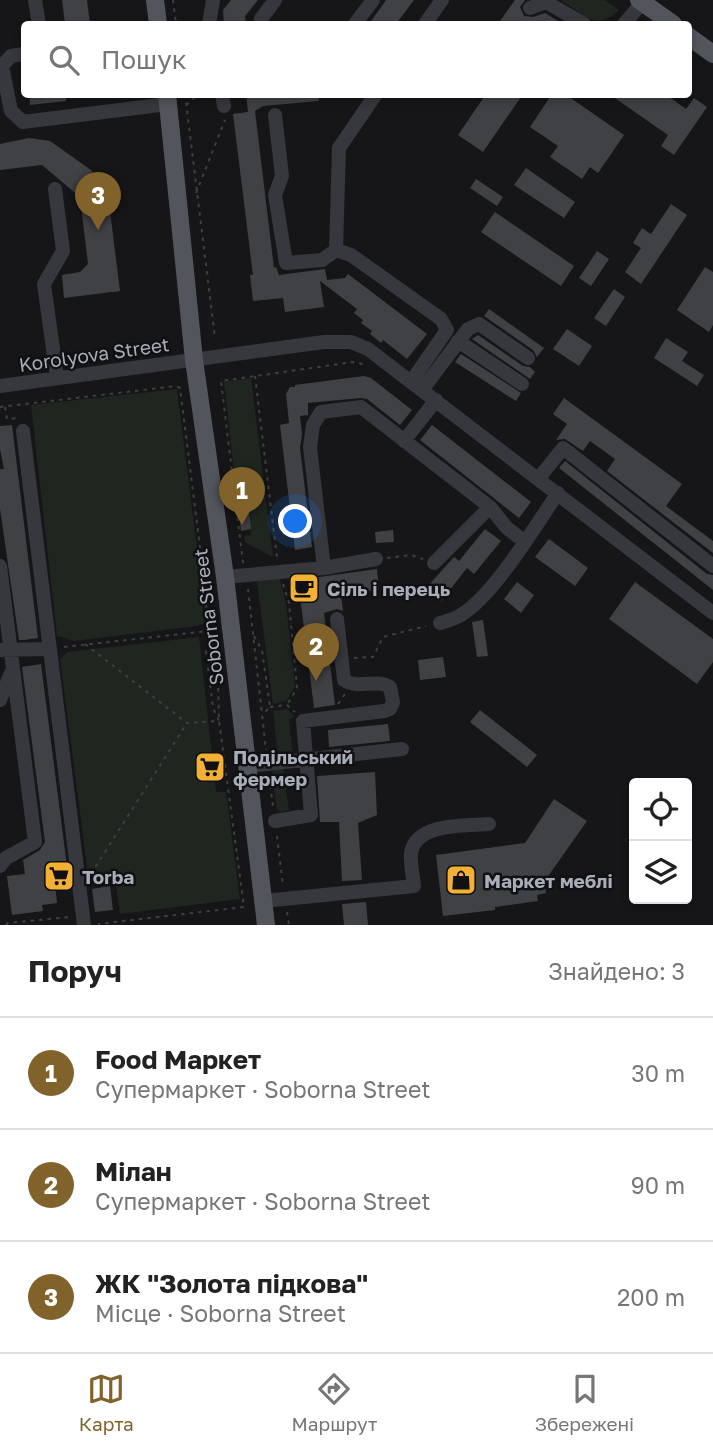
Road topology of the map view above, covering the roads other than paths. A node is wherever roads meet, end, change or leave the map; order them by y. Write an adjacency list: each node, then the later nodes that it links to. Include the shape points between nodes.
1 (34, 0): 9 (street)
2 (155, 0): 10 (main road)
3 (213, 0): 11 (street)
4 (275, 0): 12 (street)
5 (373, 0): 13 (street)
6 (442, 0): 14 (street)
7 (640, 1): 16 (street); 17 (main road)
8 (530, 8): 15 (street, via 546,2)
9 (38, 21)
10 (158, 21)
11 (210, 21)
12 (261, 21)
13 (357, 21)
14 (427, 21)
15 (579, 21)
16 (626, 21)
17 (669, 21)
18 (692, 39): 20 (main road)
19 (21, 54): 25 (street, via 11,56 2,66 11,111)
20 (713, 54)
21 (373, 98): 27 (street, via 339,148)
22 (173, 101): 25 (street); 30 (main road, Soborna Street)
23 (275, 114): 27 (street, via 282,176 275,195 286,263 322,260)
24 (0, 121): 25 (street)
25 (23, 122)
26 (55, 189): 31 (street, via 63,251 44,284)
27 (336, 250): 34 (street, via 351,255 441,319 447,330)
28 (458, 341): 29 (street, via 480,324); 32 (street); 34 (street)
29 (528, 358)
30 (194, 360): 31 (street, Korolyova Street); 34 (street, Korolyova Street, via 351,342 368,349); 47 (main road, Soborna Street)
31 (57, 378): 33 (street, Korolyova Street)
32 (522, 384)
33 (0, 386)
34 (417, 386): 35 (street, Korolyova Street)
35 (436, 400): 37 (street); 38 (street, Korolyova Street)
36 (23, 430): 51 (street)
37 (404, 441): 40 (street); 46 (street, via 361,407 321,412 313,425 310,447)
38 (539, 478): 39 (street, Korolyova Street); 45 (street, via 563,449)
39 (558, 492): 41 (street); 48 (street, Korolyova Street)
40 (490, 507): 41 (street); 43 (street)
41 (525, 542): 50 (street, via 475,603 460,616)
42 (376, 559): 46 (street)
43 (433, 563)
44 (0, 566): 52 (street)
45 (713, 566)
46 (324, 568): 47 (street)
47 (225, 577): 57 (main road, Soborna Street)
48 (713, 613)
49 (337, 619): 56 (street, via 344,680 352,685 385,684 393,702 384,711 303,721)
50 (440, 623)
51 (49, 649): 52 (street); 62 (street)
52 (5, 650): 53 (street)
53 (13, 668): 54 (street); 60 (street, via 35,842)
54 (0, 700)
55 (402, 749): 56 (street)
56 (307, 759): 57 (street); 58 (street, via 311,815)
57 (248, 766): 61 (main road, Soborna Street)
58 (275, 821)
59 (489, 824): 61 (street, via 431,829 411,851 414,886)
60 (2, 859)
61 (264, 901): 63 (main road, Soborna Street)
62 (83, 920)
63 (263, 925)

